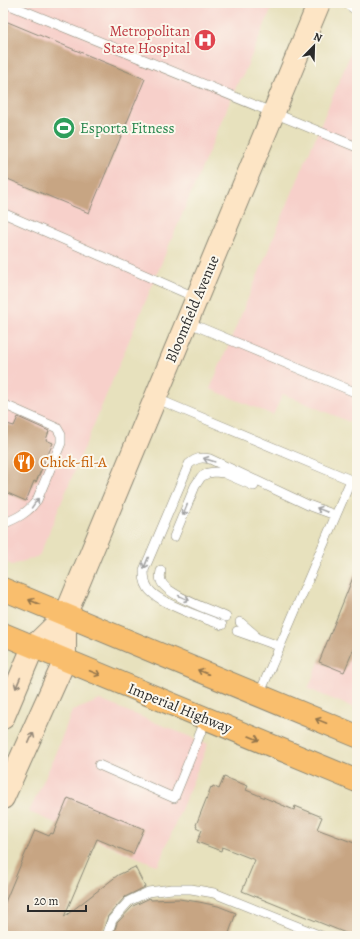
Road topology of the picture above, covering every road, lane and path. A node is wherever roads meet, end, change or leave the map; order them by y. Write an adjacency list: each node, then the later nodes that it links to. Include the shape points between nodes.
1 (5, 3): 5 (lane)
2 (318, 3): 5 (main road, Bloomfield Avenue)
3 (346, 3): 4 (lane)
4 (357, 12)
5 (274, 112): 6 (lane); 8 (main road, Bloomfield Avenue)
6 (357, 147)
7 (3, 213): 8 (lane)
8 (197, 298): 9 (main road, Bloomfield Avenue)
9 (187, 322): 10 (lane); 11 (main road, Bloomfield Avenue)
10 (357, 393)
11 (156, 398): 14 (lane, via 351,480); 19 (main road, Bloomfield Avenue)
12 (3, 404): 15 (lane, one-way to 12, via 19,517 37,500 61,443 61,435 57,428)
13 (308, 505): 14 (lane, one-way to 13); 16 (lane, one-way to 16, via 290,502 224,473 208,473 201,477 195,486); 17 (lane, via 210,459 195,459 189,464 144,570 144,579 147,587 160,599 183,610 224,621 170,591 161,582)
14 (335, 516): 22 (lane)
15 (3, 524)
16 (174, 537)
17 (161, 572)
18 (3, 589): 19 (main road, one-way to 18)
19 (65, 616): 23 (main road, Bloomfield Avenue); 24 (main road, Bloomfield Avenue); 25 (main road, one-way to 19)
20 (239, 626): 22 (lane, via 258,638)
21 (3, 634): 23 (main road, Imperial Highway)
22 (279, 646): 25 (lane)
23 (33, 647): 24 (main road, Imperial Highway); 26 (main road, Bloomfield Avenue, one-way to 26)
24 (65, 660): 27 (main road, Imperial Highway, one-way to 27); 31 (main road, Bloomfield Avenue, one-way to 24)
25 (259, 695): 28 (main road, one-way to 25)
26 (3, 718)
27 (206, 719): 29 (lane, via 174,798); 30 (main road, Imperial Highway, one-way to 30)
28 (357, 736)
29 (99, 765)
30 (357, 781)
31 (3, 798)
32 (107, 936): 33 (lane, via 112,920 129,901 148,892 172,888 214,893)
33 (321, 936)

